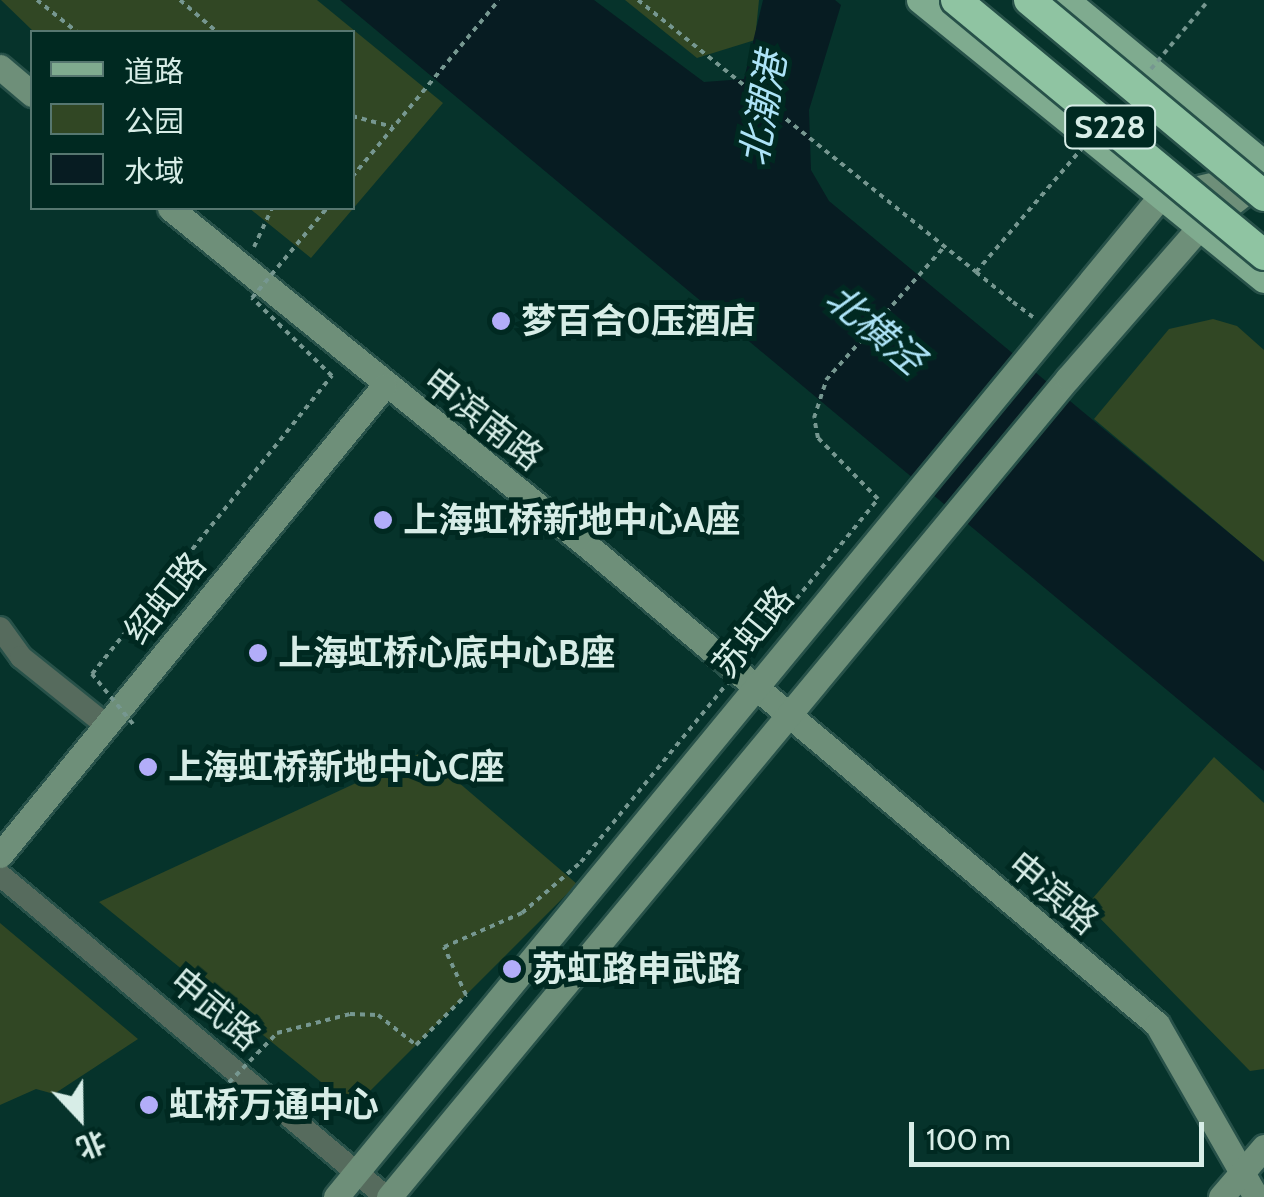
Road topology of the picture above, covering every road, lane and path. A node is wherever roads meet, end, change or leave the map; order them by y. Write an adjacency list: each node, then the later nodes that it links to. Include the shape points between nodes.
1 (37, 0): 10 (path)
2 (180, 0): 11 (path)
3 (499, 0): 16 (path)
4 (638, 0): 27 (path, bridge)
5 (918, 0): 22 (main road)
6 (956, 0): 28 (highway, S228, bridge)
7 (1029, 0): 21 (highway, S228, bridge)
8 (1067, 0): 18 (main road)
9 (1210, 0): 13 (path, bridge)
10 (74, 30)
11 (215, 30)
12 (0, 66): 14 (main road)
13 (1145, 76)
14 (30, 92)
15 (355, 117): 16 (path)
16 (394, 127): 19 (path)
17 (1093, 136): 30 (path, bridge)
18 (1264, 164)
19 (355, 172)
20 (1264, 176): 22 (main road); 26 (main road)
21 (1264, 196)
22 (1160, 197): 26 (main road); 35 (main road, 苏虹路)
23 (172, 210): 29 (main road, 申滨南路)
24 (271, 210): 29 (path)
25 (325, 210): 37 (path, bridge, via 252,298 332,376 92,674)
26 (1200, 228): 31 (main road); 36 (main road)
27 (944, 246): 30 (path, bridge); 41 (path, bridge, via 826,380 814,418 818,438 878,499 581,862 522,913 444,947 466,995 416,1045 378,1015 350,1014 277,1034)
28 (1264, 255)
29 (244, 269): 33 (main road, 申滨南路)
30 (976, 272): 32 (path, bridge)
31 (1264, 280)
32 (1014, 302)
33 (384, 386): 35 (main road, 申滨南路); 38 (main road, 绍虹路)
34 (0, 628): 38 (street, via 21,657)
35 (754, 686): 36 (main road, 申滨路); 44 (main road, 苏虹路)
36 (790, 717): 43 (main road, 申滨路, via 1156,1024); 46 (main road)
37 (133, 724)
38 (106, 725): 39 (main road, 绍虹路)
39 (0, 855)
40 (0, 875): 44 (street, 申武路)
41 (208, 1104)
42 (1264, 1147): 43 (main road)
43 (1244, 1169): 47 (main road); 48 (main road, 申滨路)
44 (356, 1172): 45 (main road, 苏虹路); 46 (street, 申武路)
45 (336, 1197)
46 (387, 1197)
47 (1221, 1197)
48 (1256, 1197)

